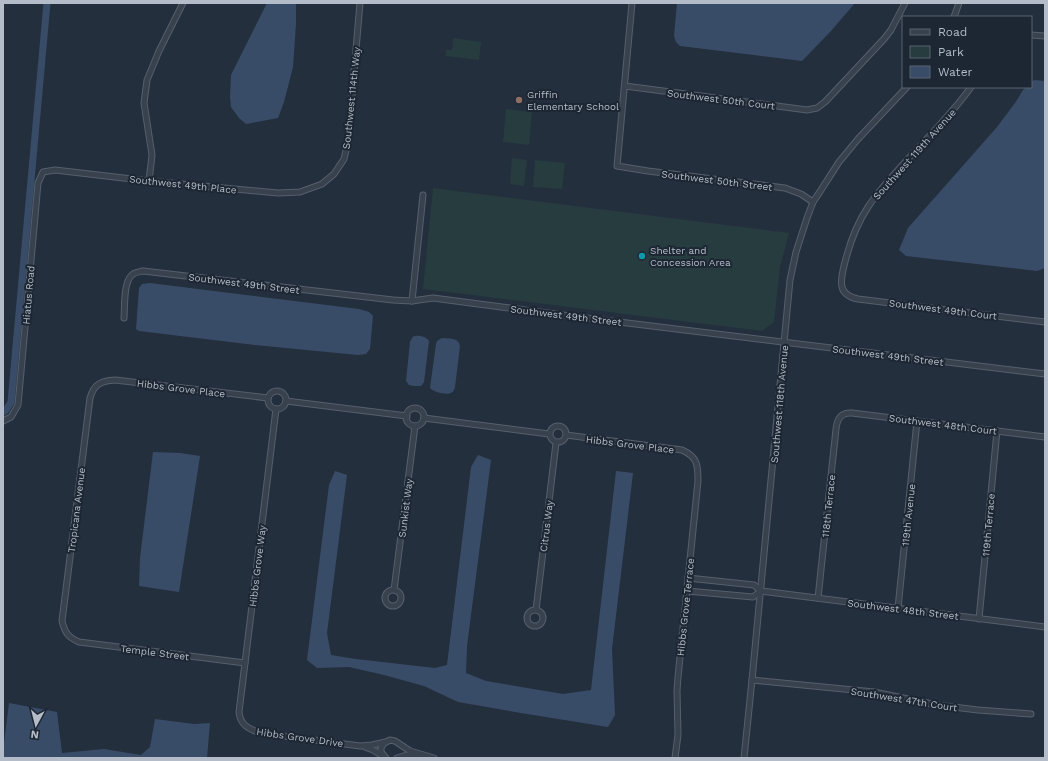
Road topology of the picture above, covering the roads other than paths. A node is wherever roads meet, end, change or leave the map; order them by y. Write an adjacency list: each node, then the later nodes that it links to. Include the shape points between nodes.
1 (360, 3): 14 (street, Southwest 114th Way, via 348,142 344,159 334,174)
2 (632, 3): 9 (street)
3 (905, 3): 9 (street, Southwest 50th Court, via 884,39 818,108 807,110)
4 (959, 3): 6 (street)
5 (180, 4): 13 (street, via 147,80 144,103 152,155)
6 (954, 16)
7 (1032, 35): 8 (street)
8 (1045, 36)
9 (625, 86): 16 (street, Southwest 50th Street, via 617,166 790,189)
10 (907, 88): 16 (street, Southwest 118th Avenue, via 839,162)
11 (970, 88): 17 (street, Southwest 119th Avenue, via 950,114 893,174 868,207 847,253 840,282)
12 (43, 172): 13 (street, Southwest 49th Place, via 55,170); 30 (street, Hiatus Road, via 38,183 18,405 11,417)
13 (150, 181): 14 (street, Southwest 49th Place, via 278,193 300,192)
14 (322, 184)
15 (423, 195): 18 (street)
16 (813, 202): 21 (street, Southwest 118th Avenue, via 790,280)
17 (844, 292): 20 (street, Southwest 49th Court, via 858,299)
18 (412, 301): 19 (street, Southwest 49th Street, via 143,271 130,277 126,286); 21 (street, Southwest 49th Street, via 433,298)
19 (124, 318)
20 (1045, 322)
21 (785, 342): 22 (street, Southwest 49th Street); 42 (street, Southwest 118th Avenue)
22 (1045, 374)
23 (96, 386): 24 (street, Hibbs Grove Place, via 106,380 116,380); 48 (street, Tropicana Avenue, via 90,398 62,621)
24 (268, 398): 25 (street, via 271,393 280,391 286,397); 26 (street, via 269,405)
25 (286, 401): 26 (street, via 282,407); 28 (street)
26 (276, 409): 49 (street, Hibbs Grove Way)
27 (841, 415): 31 (street, Southwest 48th Court, via 852,412); 43 (street, 118th Terrace, via 836,429)
28 (407, 416): 29 (street, via 411,409 417,408); 32 (street, via 410,424)
29 (424, 418): 32 (street); 34 (street)
30 (3, 421)
31 (917, 421): 33 (street, Southwest 48th Court); 44 (street, 119th Avenue)
32 (415, 426): 40 (street, Sunkist Way)
33 (997, 431): 36 (street, Southwest 48th Court); 46 (street, 119th Terrace)
34 (549, 434): 35 (street, via 558,426 565,430); 37 (street, via 551,440)
35 (566, 435): 37 (street, via 562,442); 38 (street, Hibbs Grove Place, via 682,450)
36 (1045, 437)
37 (556, 443): 45 (street, Citrus Way)
38 (693, 457): 39 (street, Hibbs Grove Terrace, via 698,473)
39 (688, 578): 41 (street, Hibbs Grove Terrace); 42 (street, Southwest 48th Street, via 754,585)
40 (394, 590)
41 (687, 591): 42 (street, Southwest 48th Street, via 752,597); 59 (street, Hibbs Grove Terrace, via 677,691)
42 (761, 592): 43 (street, Southwest 48th Street); 50 (street, Southwest 118th Avenue)
43 (818, 598): 44 (street, Southwest 48th Street)
44 (898, 608): 46 (street, Southwest 48th Street)
45 (536, 610)
46 (979, 619): 47 (street, Southwest 48th Street)
47 (1045, 627)
48 (68, 635): 49 (street, Temple Street, via 79,642)
49 (245, 663): 52 (street, Hibbs Grove Way, via 239,712)
50 (752, 680): 51 (street, Southwest 47th Court, via 874,692 937,705); 60 (street, Southwest 118th Avenue)
51 (1031, 714)
52 (242, 722): 55 (street, Hibbs Grove Drive, via 249,729 260,732)
53 (386, 742): 54 (street, Hibbs Grove Drive, via 393,740); 55 (street, Hibbs Grove Drive); 56 (street, via 381,748)
54 (397, 743): 57 (street, via 410,751); 58 (street, via 400,751)
55 (360, 746): 56 (street, Hibbs Grove Drive)
56 (385, 757)
57 (431, 757): 58 (street, via 412,755)
58 (396, 758)
59 (675, 758)
60 (744, 758)

